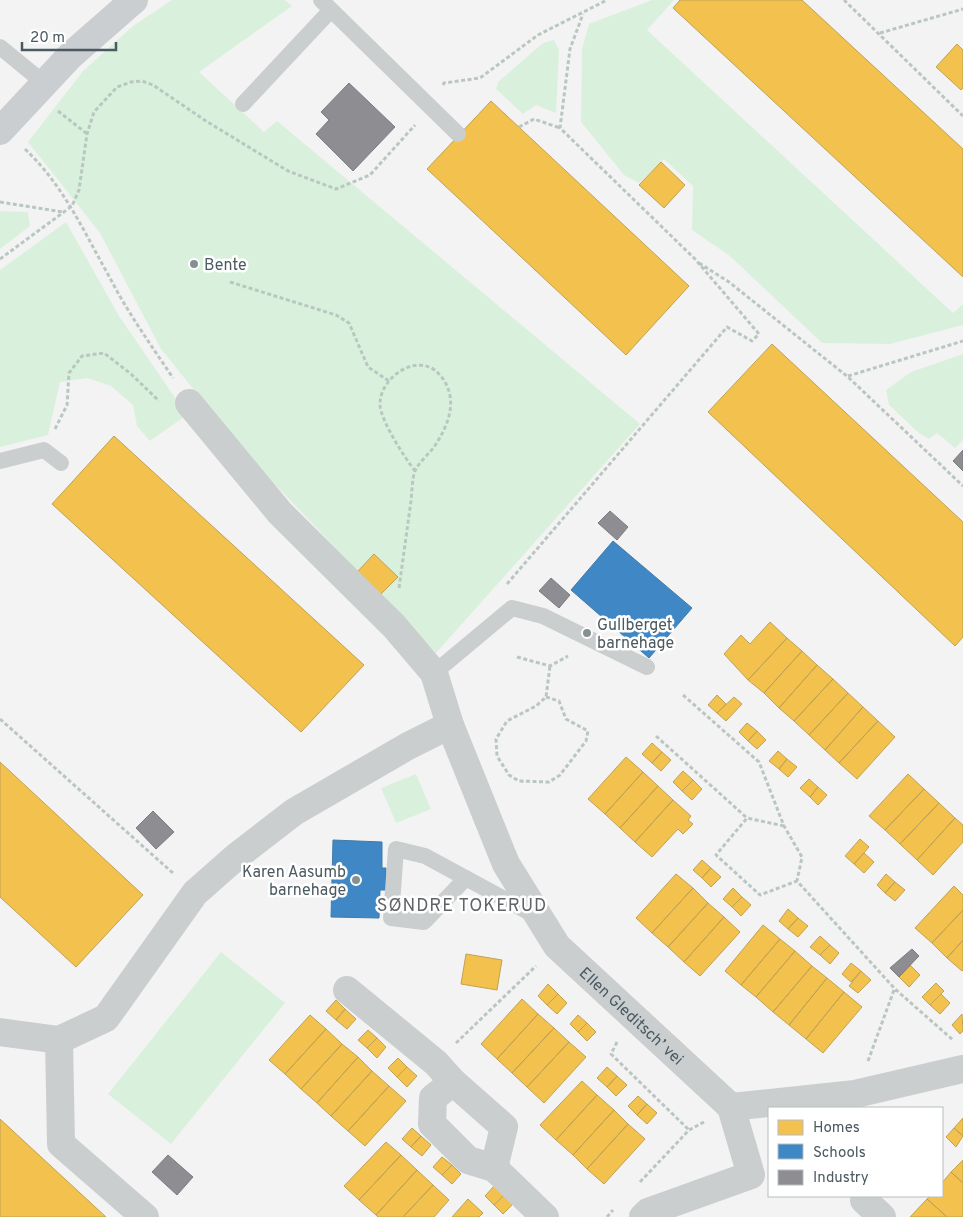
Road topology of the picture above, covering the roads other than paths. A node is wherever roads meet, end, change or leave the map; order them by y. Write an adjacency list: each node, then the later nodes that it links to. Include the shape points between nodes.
1 (134, 0): 4 (street, via 97,30)
2 (326, 5): 5 (lane); 6 (lane)
3 (0, 48): 4 (lane)
4 (47, 95): 7 (street)
5 (243, 104)
6 (458, 134)
7 (10, 138)
8 (189, 403): 12 (street, via 280,513 394,626)
9 (0, 461): 10 (lane, via 44,450)
10 (61, 463)
11 (647, 667): 12 (lane, via 543,616 512,608)
12 (434, 673): 13 (street, Ellen Gleditsch’ vei)
13 (450, 725): 15 (street, Ellen Gleditsch’ vei, via 506,864); 18 (street, via 294,812 237,856 195,892 106,1018)
14 (466, 878): 14 (lane, via 425,856 396,849 391,918 424,922); 15 (lane)
15 (539, 917): 21 (street, Ellen Gleditsch’ vei, via 556,946)
16 (347, 990): 20 (street)
17 (0, 1032): 18 (street)
18 (59, 1040): 23 (street, via 61,1144)
19 (963, 1069): 21 (street, via 855,1094)
20 (444, 1072): 22 (street, via 504,1127); 22 (street, via 433,1098 432,1124 468,1160)
21 (731, 1108): 25 (street, via 751,1176 648,1212)
22 (494, 1168): 24 (street)
23 (145, 1217)
24 (545, 1217)
25 (643, 1217)

